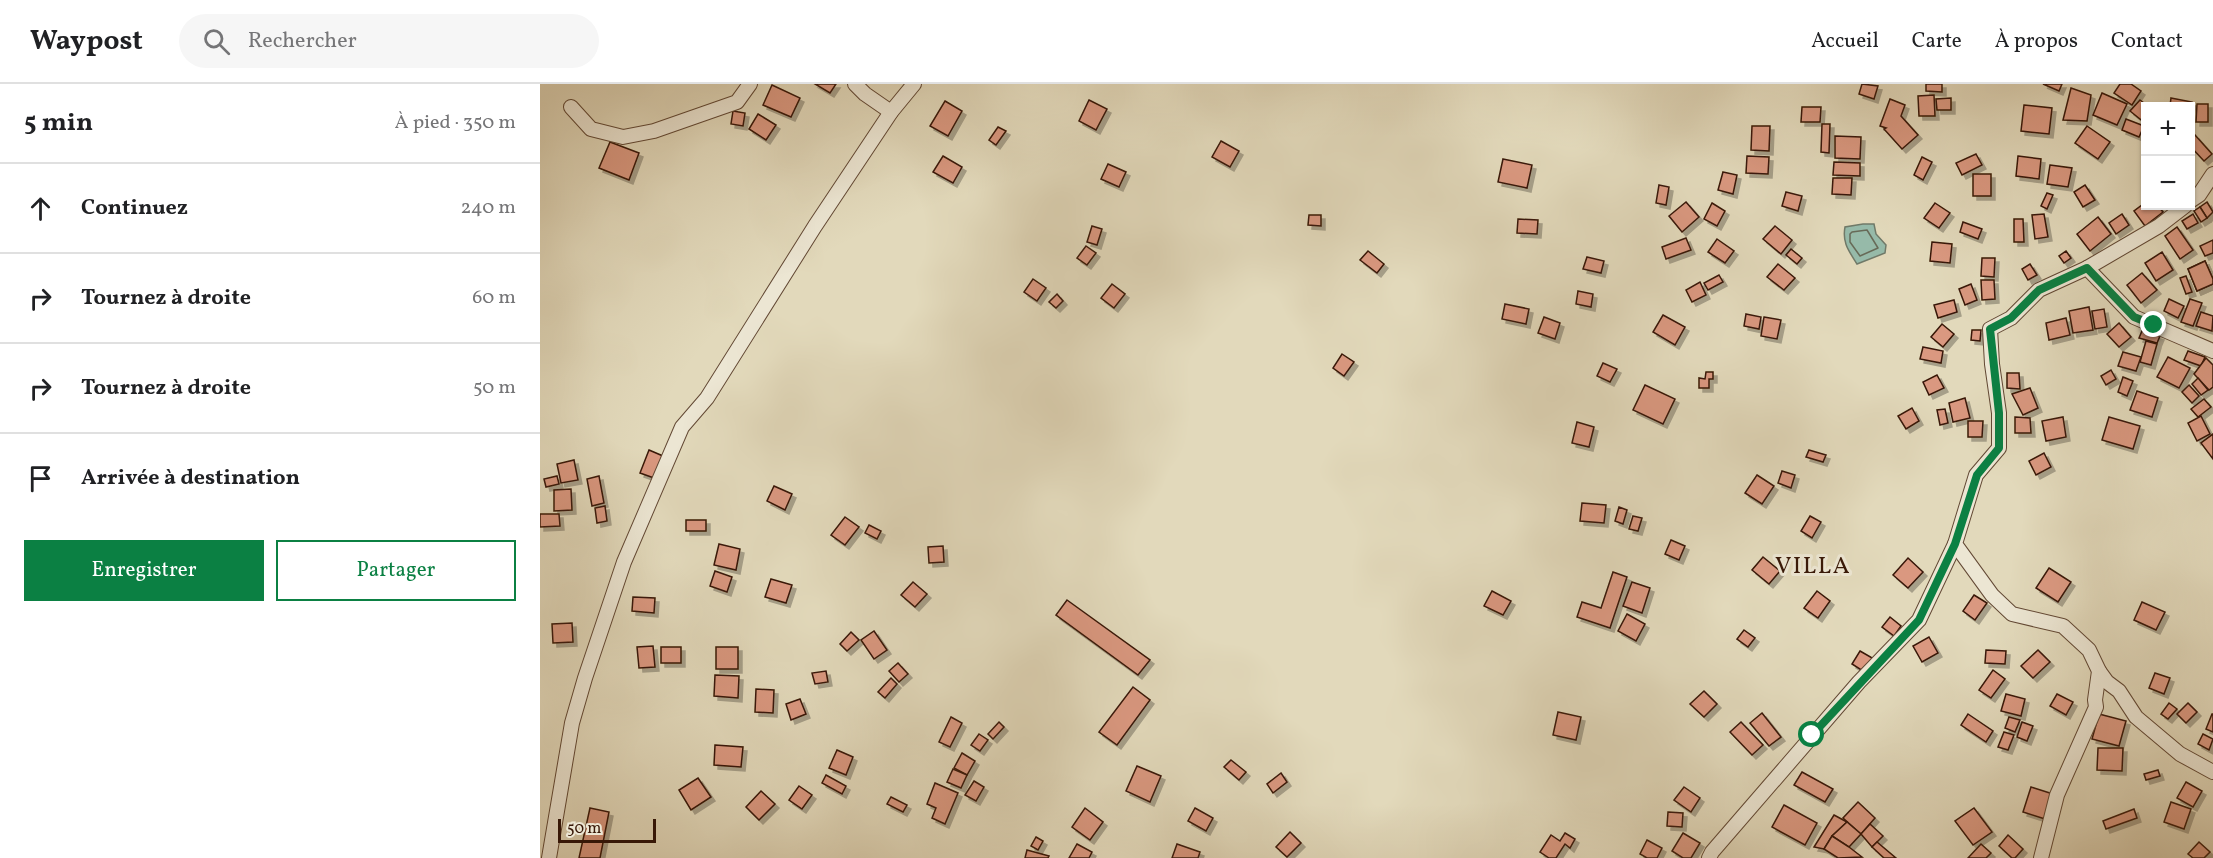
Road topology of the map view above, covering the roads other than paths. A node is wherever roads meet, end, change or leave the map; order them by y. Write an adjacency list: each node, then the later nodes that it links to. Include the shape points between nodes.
1 (750, 84): 4 (street, via 737,102 654,131 623,137 591,129)
2 (855, 84): 5 (street)
3 (914, 84): 5 (street)
4 (571, 107)
5 (891, 112): 14 (street, via 707,399 682,427 624,562 585,678 572,723)
6 (2213, 174): 7 (street)
7 (2195, 198)
8 (2180, 210): 9 (street)
9 (2087, 268): 10 (street, via 2134,317); 11 (street, via 2039,290 2011,318 1990,329 1999,448 1977,475)
10 (2213, 351)
11 (1955, 544): 12 (street, via 1992,595 2012,614 2063,626 2089,650); 15 (street, via 1919,620 1796,753)
12 (2099, 671): 13 (street, via 2119,691 2136,717 2180,754); 16 (street, via 2096,707 2057,795)
13 (2213, 772)
14 (549, 858)
15 (1709, 858)
16 (2041, 858)

